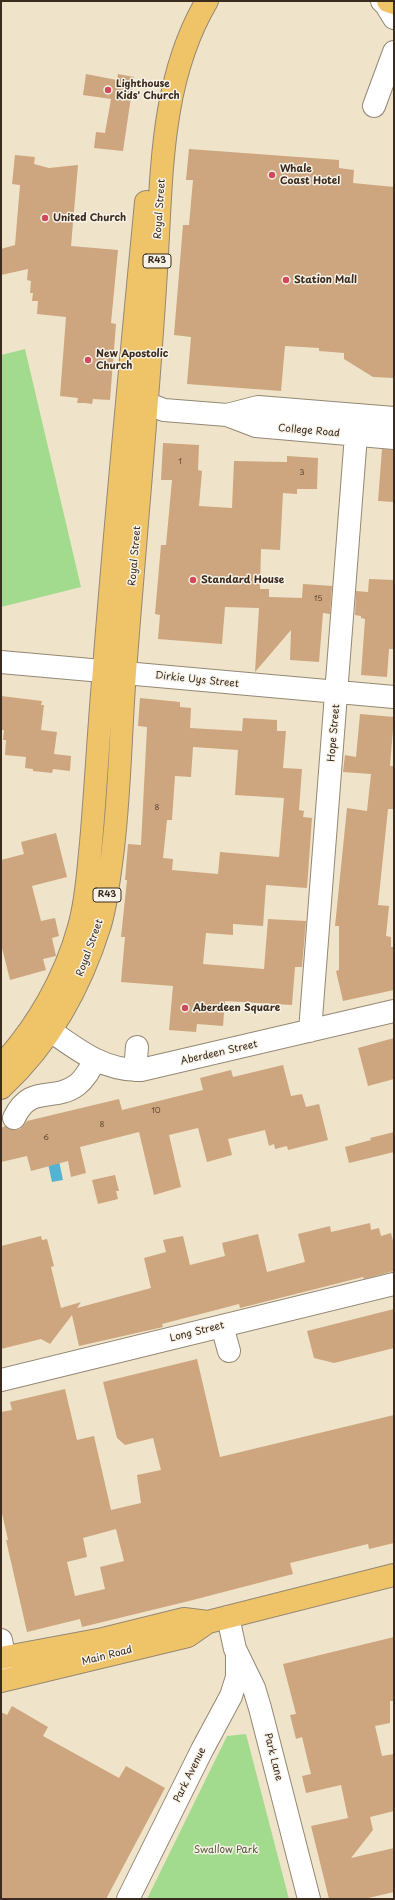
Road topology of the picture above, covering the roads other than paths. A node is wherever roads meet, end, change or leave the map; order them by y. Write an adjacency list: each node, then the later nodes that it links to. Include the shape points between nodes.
1 (192, 1): 9 (main road, Royal Street / R43, via 171,49 157,101)
2 (207, 1): 9 (main road, Royal Street / R43, via 184,49 170,101)
3 (382, 1): 6 (street)
4 (388, 1): 5 (main road)
5 (394, 3)
6 (394, 18)
7 (394, 52): 8 (street)
8 (374, 106)
9 (137, 404): 10 (street, College Road, via 164,410); 15 (main road, Royal Street / R43); 16 (main road, Royal Street / R43)
10 (227, 415): 11 (street, College Road, via 258,407); 12 (street, College Road, via 256,426)
11 (394, 418)
12 (356, 435): 13 (street, College Road); 17 (street, Hope Street)
13 (394, 438)
14 (1, 662): 15 (street, Dirkie Uys Street)
15 (104, 671): 16 (street, Dirkie Uys Street); 24 (main road, Royal Street / R43, via 92,830 85,901 79,926 61,976 49,1000)
16 (125, 673): 17 (street, Dirkie Uys Street); 20 (main road, Royal Street / R43, via 117,824 107,896 92,949)
17 (337, 693): 18 (street, Dirkie Uys Street); 21 (street, Hope Street)
18 (394, 697)
19 (394, 1011): 21 (street, Aberdeen Street)
20 (51, 1031): 23 (street, Aberdeen Street); 26 (main road, Royal Street / R43)
21 (310, 1031): 25 (street, Aberdeen Street, via 155,1068)
22 (137, 1047): 25 (street)
23 (95, 1060): 25 (street, Aberdeen Street, via 118,1069); 27 (street, via 84,1079 77,1085 62,1092 34,1096 21,1105)
24 (1, 1066)
25 (135, 1070)
26 (1, 1088)
27 (14, 1118)
28 (394, 1284): 29 (street, Long Street)
29 (222, 1326): 30 (street); 31 (street, Long Street)
30 (229, 1351)
31 (1, 1380)
32 (394, 1575): 33 (main road, Main Road)
33 (218, 1619): 34 (street, Park Lane); 35 (main road, Main Road, via 184,1618 103,1639); 36 (main road, Main Road, via 188,1636)
34 (235, 1648): 37 (street, Park Avenue, via 238,1667 235,1686); 38 (street, Park Lane, via 254,1688 260,1708)
35 (2, 1652): 36 (street)
36 (5, 1680)
37 (128, 1899)
38 (309, 1899)

